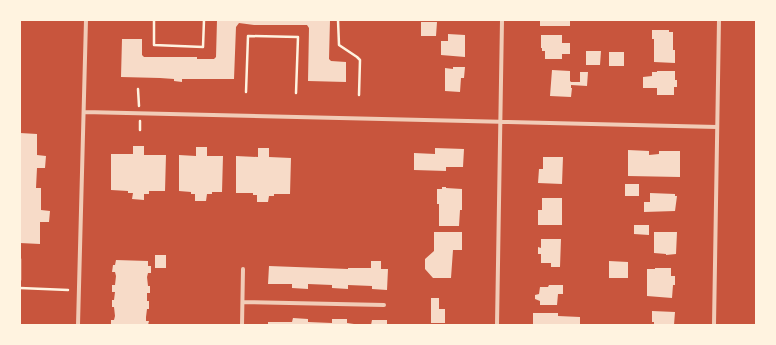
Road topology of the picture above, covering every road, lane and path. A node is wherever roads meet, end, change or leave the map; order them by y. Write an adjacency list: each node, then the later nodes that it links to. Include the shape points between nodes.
1 (86, 20): 10 (street)
2 (154, 20): 3 (path, via 154,45 203,47)
3 (204, 20)
4 (338, 20): 9 (path, via 339,45 360,60)
5 (502, 20): 11 (street)
6 (719, 20): 12 (street)
7 (246, 92): 8 (path, via 248,36 298,37)
8 (296, 93)
9 (359, 94)
10 (84, 112): 11 (street); 20 (street)
11 (500, 122): 12 (street); 22 (street)
12 (717, 127): 23 (street)
13 (20, 259): 15 (path)
14 (243, 269): 18 (street)
15 (20, 280)
16 (20, 288): 17 (path)
17 (68, 290)
18 (243, 302): 19 (street); 21 (street)
19 (384, 305)
20 (78, 325)
21 (242, 325)
22 (497, 325)
23 (714, 325)

